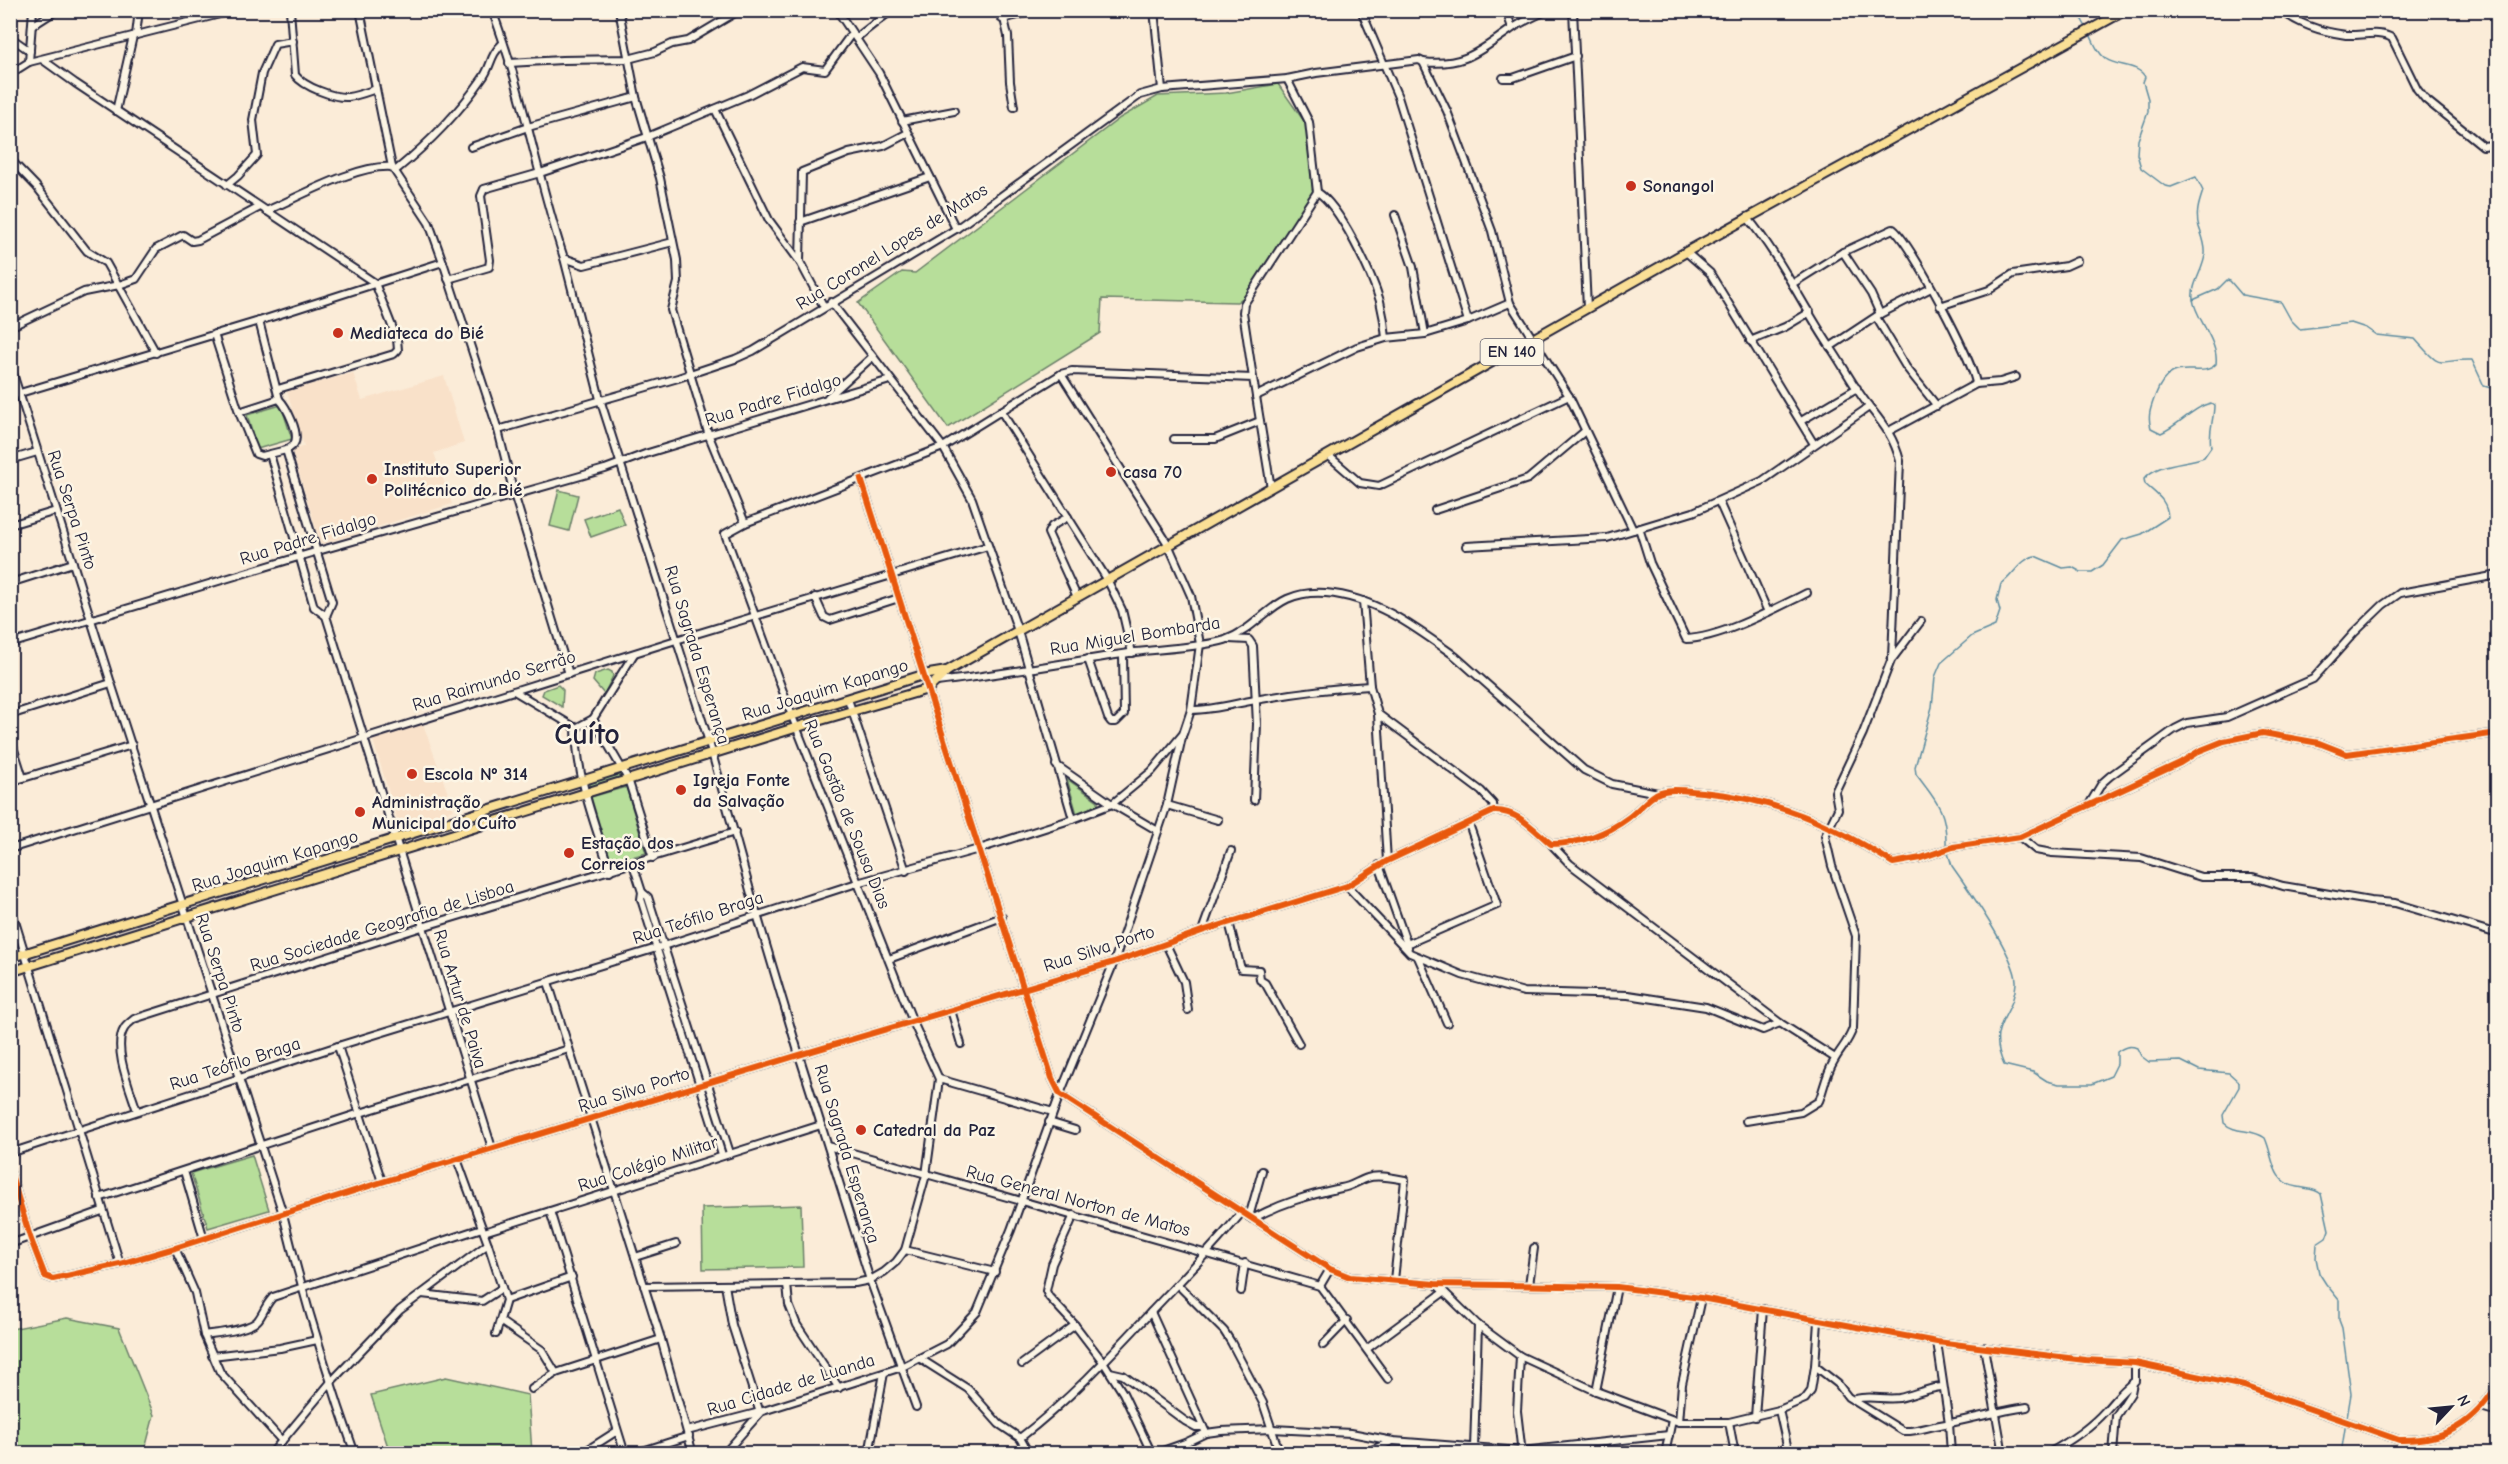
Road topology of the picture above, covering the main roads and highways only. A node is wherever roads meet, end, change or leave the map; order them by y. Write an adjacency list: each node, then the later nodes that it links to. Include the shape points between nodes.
1 (2126, 10): 2 (main road, EN 140, via 1747,217)
2 (947, 671): 3 (main road, Rua Joaquim Kapango / EN 140); 5 (main road, Rua Joaquim Kapango / EN 140, via 928,689)
3 (759, 726): 4 (main road, Rua Joaquim Kapango / EN 140); 5 (main road)
4 (744, 731): 6 (main road); 7 (main road, Rua Joaquim Kapango / EN 140)
5 (762, 738): 6 (main road, Rua Joaquim Kapango / EN 140)
6 (747, 743): 8 (main road, Rua Joaquim Kapango / EN 140)
7 (491, 809): 8 (main road); 9 (main road, Rua Joaquim Kapango / EN 140)
8 (494, 822): 10 (main road, Rua Joaquim Kapango / EN 140)
9 (327, 861): 10 (main road); 11 (main road, Rua Joaquim Kapango / EN 140)
10 (330, 873): 12 (main road, Rua Joaquim Kapango / EN 140)
11 (256, 883): 12 (main road); 13 (main road, Rua Joaquim Kapango / EN 140)
12 (260, 895): 14 (main road, Rua Joaquim Kapango / EN 140)
13 (102, 929): 14 (main road); 15 (main road, Rua Joaquim Kapango / EN 140)
14 (106, 942): 16 (main road, Rua Joaquim Kapango / EN 140)
15 (10, 958)
16 (10, 972)

